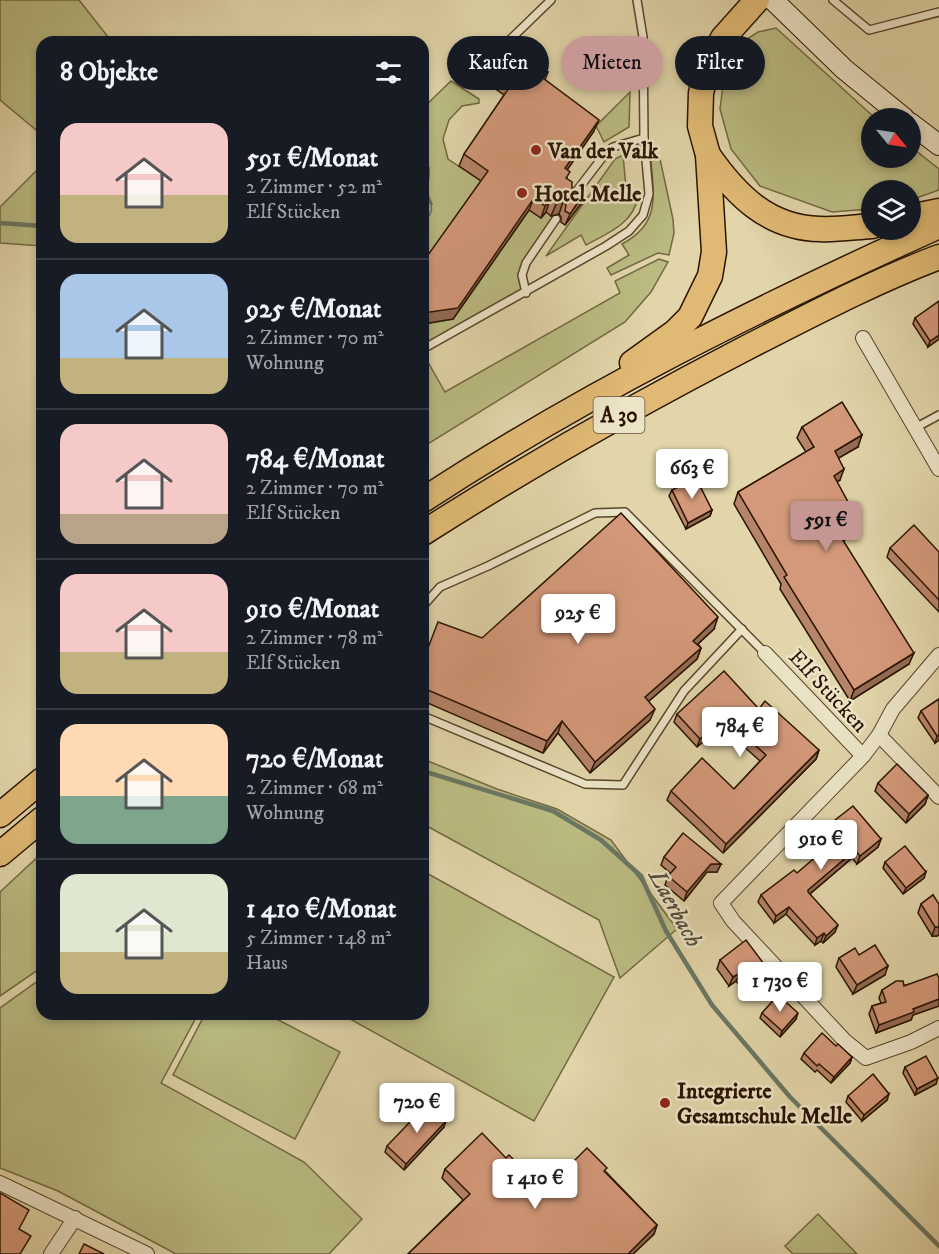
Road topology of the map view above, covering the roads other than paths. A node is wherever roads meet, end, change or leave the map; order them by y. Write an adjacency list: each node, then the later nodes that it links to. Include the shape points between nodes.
1 (551, 0): 7 (lane)
2 (637, 0): 10 (lane, via 643,37)
3 (757, 0): 12 (highway, via 723,38 708,66 701,93 700,126)
4 (773, 0): 8 (main road, via 844,69)
5 (833, 0): 6 (lane, via 869,30)
6 (939, 12)
7 (514, 36)
8 (892, 108)
9 (921, 131): 11 (main road)
10 (644, 138): 13 (lane, via 613,147); 20 (lane, via 649,194 643,215 629,231)
11 (939, 145)
12 (708, 155): 17 (highway, via 727,183 752,206 782,223 819,230); 24 (highway, via 714,252 710,276 690,317)
13 (572, 197)
14 (939, 211): 15 (highway)
15 (921, 215)
16 (556, 219): 20 (lane, via 526,262 522,275)
17 (861, 226)
18 (939, 226): 24 (highway, A 30, via 707,336)
19 (939, 257): 28 (highway, A 30, via 821,309 654,395 517,473)
20 (526, 292): 22 (lane)
21 (863, 338): 25 (street)
22 (429, 346)
23 (939, 415): 25 (lane)
24 (554, 420): 27 (highway, A 30)
25 (915, 429): 26 (street)
26 (939, 470)
27 (429, 496)
28 (429, 529)
29 (429, 599): 30 (lane, via 440,587 595,513 625,512)
30 (742, 629): 31 (lane); 33 (lane, via 684,691 623,785 585,784)
31 (765, 653): 35 (street, Elf Stücken)
32 (939, 655): 34 (street, Elf Stücken, via 893,709)
33 (429, 719)
34 (879, 735): 35 (street, Elf Stücken); 37 (street)
35 (863, 756): 41 (street, Elf Stücken, via 721,903 733,921 845,1041 867,1058)
36 (36, 785): 38 (highway)
37 (939, 797)
38 (0, 815)
39 (36, 824): 40 (highway)
40 (0, 854)
41 (939, 1028)
42 (0, 1183): 43 (street)
43 (75, 1218): 44 (street); 45 (street)
44 (51, 1254)
45 (147, 1254)

